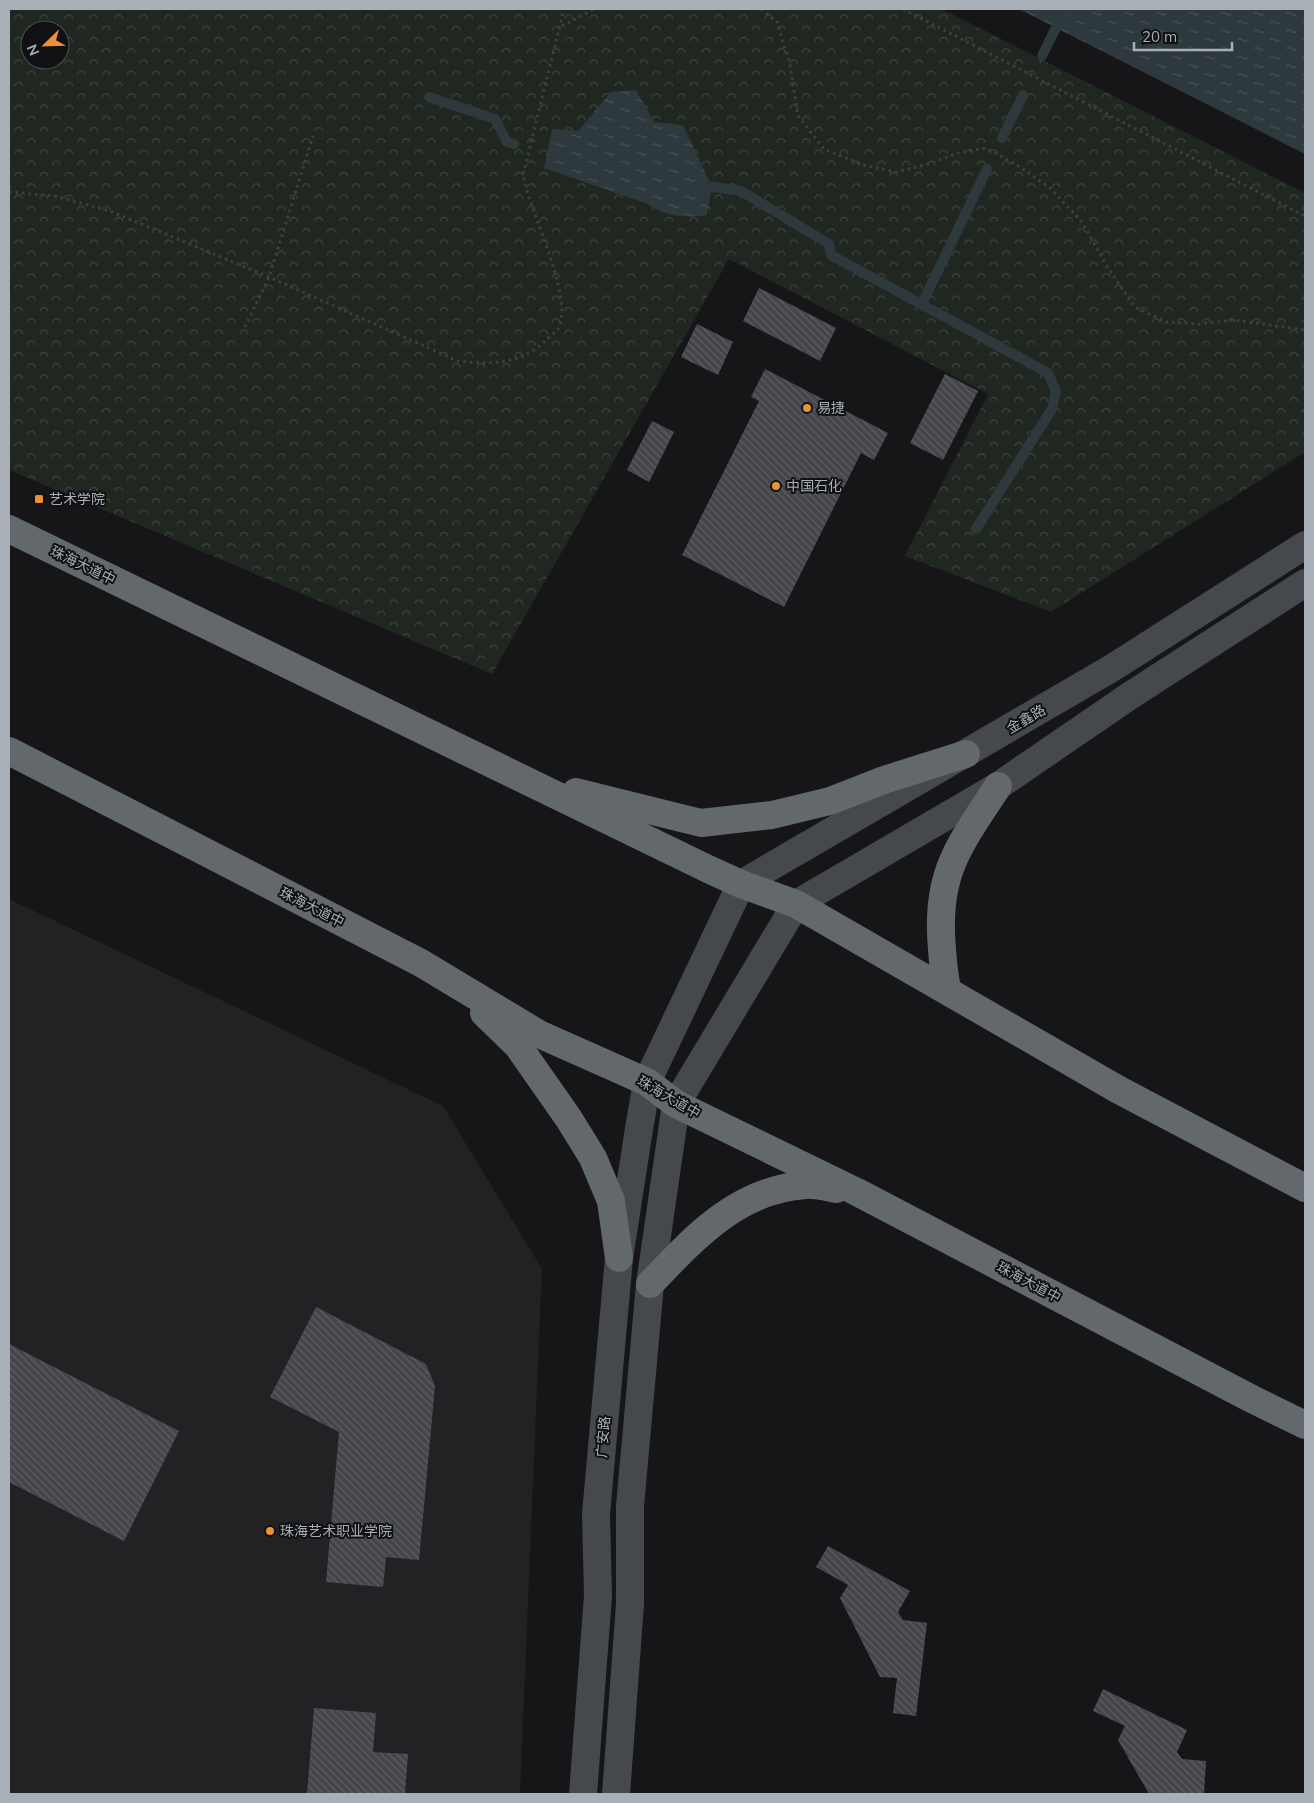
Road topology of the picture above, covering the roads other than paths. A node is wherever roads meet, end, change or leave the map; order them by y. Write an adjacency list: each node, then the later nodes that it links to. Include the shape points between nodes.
1 (9, 529): 6 (highway, 珠海大道中)
2 (1305, 545): 5 (street, 金鑫路, via 1112,668)
3 (1305, 583): 7 (street, via 1131,695)
4 (9, 751): 10 (highway, 珠海大道中)
5 (966, 754): 6 (highway, via 830,801 772,815 701,823); 8 (street, 金鑫路)
6 (510, 774): 8 (highway, 珠海大道中)
7 (998, 786): 9 (street); 11 (highway, via 955,852 944,883 940,929)
8 (741, 884): 9 (highway, 珠海大道中); 12 (street, 广安路)
9 (796, 904): 11 (highway, 珠海大道中); 13 (street)
10 (421, 963): 12 (highway, 珠海大道中, via 539,1034); 16 (highway, via 480,1010 518,1046 569,1119 593,1158 611,1201)
11 (948, 991): 14 (highway, 珠海大道中, via 1120,1090)
12 (647, 1082): 13 (highway, 珠海大道中); 16 (street, 广安路)
13 (676, 1104): 15 (highway, 珠海大道中); 17 (street)
14 (1305, 1188)
15 (857, 1192): 17 (highway, via 808,1184 776,1188 748,1199 692,1240); 18 (highway, 珠海大道中)
16 (619, 1258): 19 (street, 广安路, via 596,1514 598,1596)
17 (650, 1284): 20 (street, via 630,1506 630,1604)
18 (1305, 1425)
19 (583, 1794)
20 (616, 1794)

